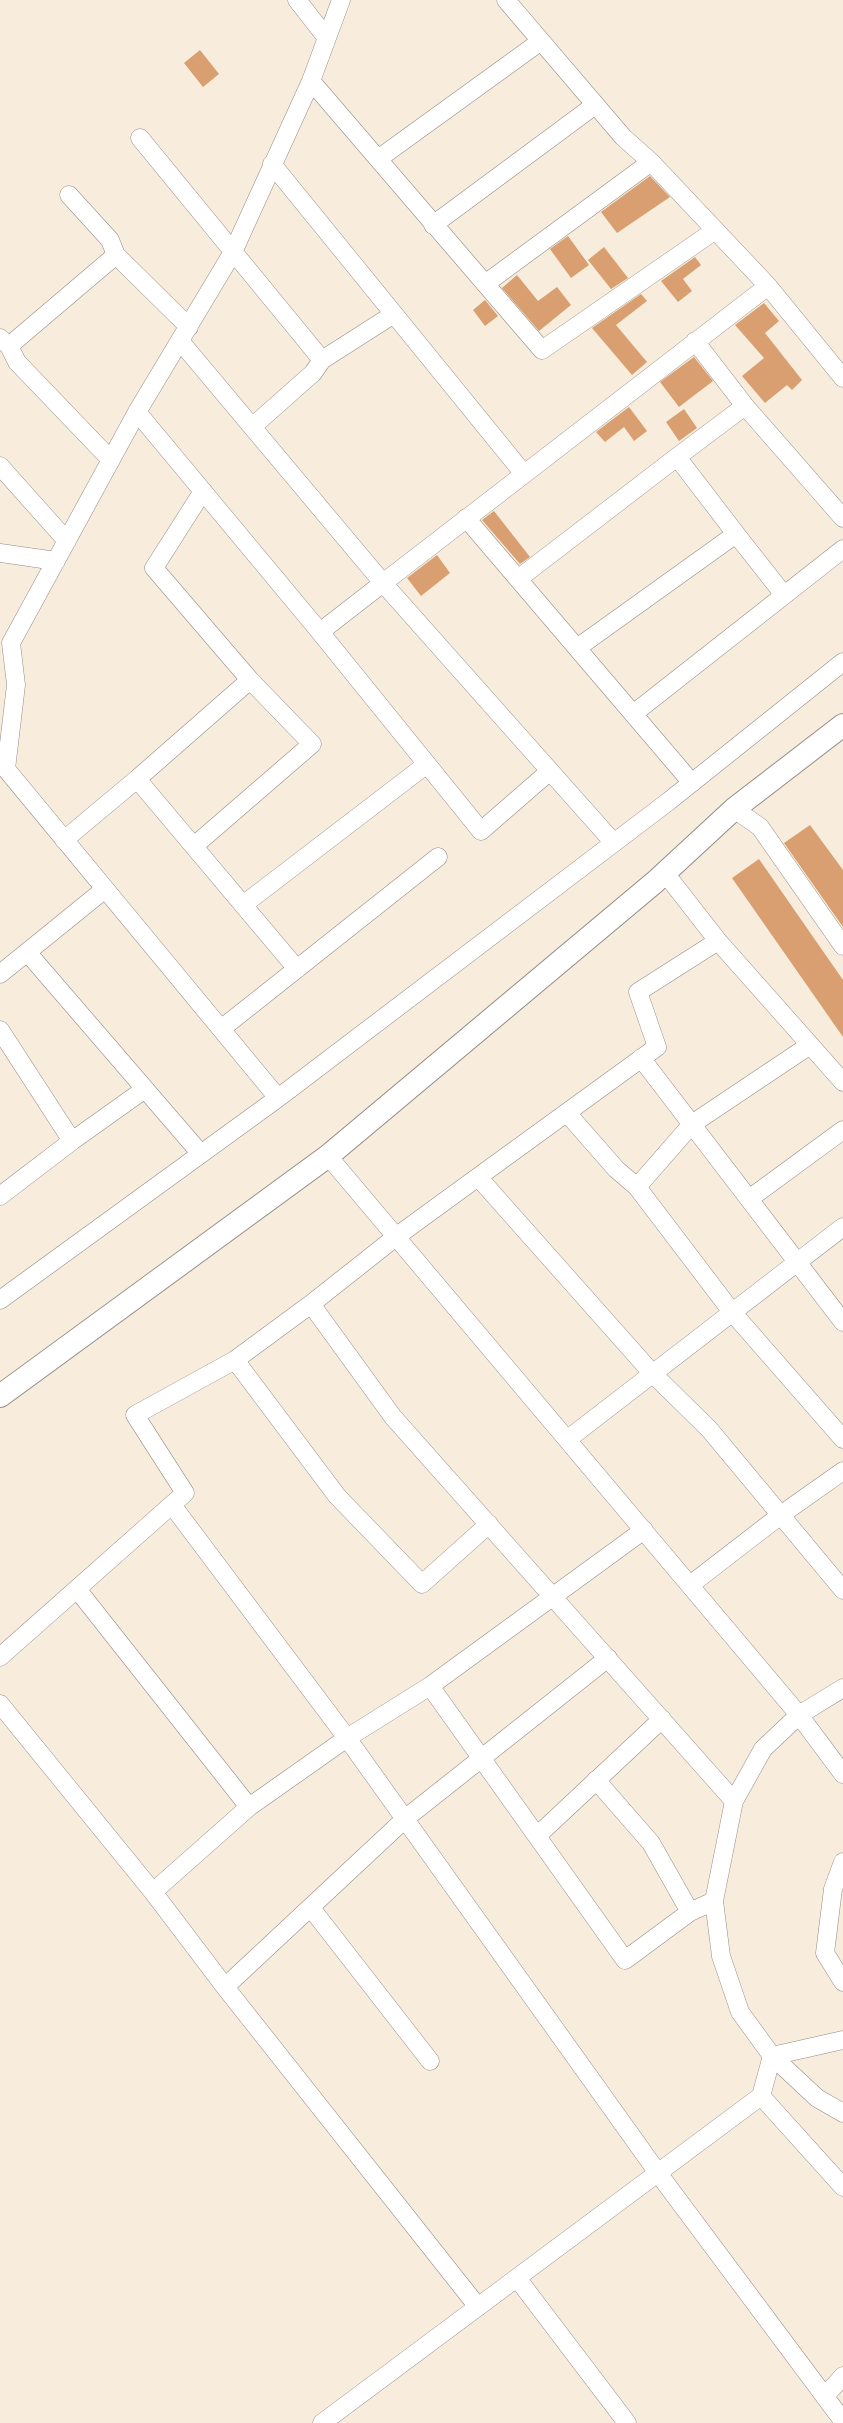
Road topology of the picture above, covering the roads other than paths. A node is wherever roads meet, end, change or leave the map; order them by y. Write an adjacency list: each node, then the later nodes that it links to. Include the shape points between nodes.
1 (297, 0): 4 (street)
2 (341, 0): 4 (street)
3 (506, 0): 5 (street)
4 (326, 37): 6 (street)
5 (541, 41): 7 (street); 9 (street)
6 (311, 81): 9 (street); 11 (street)
7 (595, 105): 10 (street); 13 (street)
8 (140, 138): 15 (street)
9 (378, 160): 13 (street)
10 (650, 162): 14 (street); 17 (street)
11 (272, 164): 15 (street); 19 (street)
12 (69, 195): 16 (street, via 110,240)
13 (433, 225): 17 (street)
14 (714, 231): 17 (street, via 542,350); 18 (street)
15 (233, 252): 20 (street); 23 (street)
16 (116, 255): 20 (street); 22 (street)
17 (485, 284)
18 (768, 286): 21 (street); 24 (street)
19 (394, 314): 23 (street); 31 (street)
20 (184, 334): 26 (street); 27 (street)
21 (695, 341): 25 (street); 31 (street)
22 (5, 342): 29 (street, via 17,362)
23 (322, 360): 27 (street, via 313,373)
24 (843, 378)
25 (745, 406): 28 (street); 34 (street)
26 (138, 412): 29 (street); 32 (street)
27 (252, 426): 41 (street)
28 (677, 457): 35 (street); 40 (street)
29 (111, 460): 36 (street)
30 (0, 466): 36 (street)
31 (524, 474): 33 (street)
32 (203, 491): 43 (street); 47 (street, via 154,568)
33 (466, 518): 40 (street); 41 (street)
34 (843, 518)
35 (736, 534): 42 (street); 45 (street)
36 (67, 541): 39 (street)
37 (843, 548): 42 (street)
38 (0, 553): 39 (street)
39 (56, 561): 44 (street)
40 (518, 579): 45 (street)
41 (382, 582): 43 (street); 52 (street)
42 (784, 595): 48 (street)
43 (320, 632): 50 (street)
44 (5, 644): 51 (street, via 16,685)
45 (578, 648): 48 (street)
46 (843, 662): 54 (street)
47 (250, 680): 53 (street); 58 (street, via 312,744)
48 (634, 714): 54 (street)
49 (843, 725): 55 (main road)
50 (427, 764): 52 (street, via 481,831); 62 (street)
51 (3, 770): 56 (street)
52 (550, 771): 57 (street)
53 (137, 779): 56 (street); 58 (street)
54 (692, 783): 57 (street)
55 (734, 809): 60 (main road); 64 (street, via 760,827)
56 (64, 840): 61 (street)
57 (614, 843): 74 (street)
58 (194, 846): 62 (street)
59 (438, 857): 66 (street)
60 (665, 873): 63 (street); 80 (main road)
61 (105, 889): 65 (street); 68 (street)
62 (243, 905): 66 (street)
63 (718, 941): 70 (street); 71 (street, via 638,992 657,1047)
64 (843, 946)
65 (27, 952): 67 (street); 73 (street)
66 (297, 969): 68 (street)
67 (0, 974)
68 (221, 1029): 74 (street)
69 (0, 1030): 78 (street)
70 (810, 1045): 72 (street); 76 (street)
71 (641, 1058): 75 (street); 76 (street)
72 (843, 1082)
73 (146, 1089): 78 (street); 79 (street)
74 (278, 1098): 79 (street)
75 (567, 1113): 81 (street); 82 (street, via 616,1169)
76 (692, 1124): 82 (street); 84 (street)
77 (843, 1130): 84 (street)
78 (72, 1141): 83 (street)
79 (201, 1154): 88 (street)
80 (328, 1156): 86 (street); 94 (main road)
81 (478, 1177): 86 (street); 93 (street)
82 (637, 1187): 90 (street)
83 (3, 1189)
84 (749, 1199): 87 (street)
85 (843, 1227): 87 (street)
86 (397, 1236): 89 (street); 95 (street)
87 (798, 1262): 90 (street); 91 (street)
88 (0, 1300)
89 (311, 1304): 92 (street); 100 (street, via 393,1417)
90 (732, 1312): 93 (street); 96 (street)
91 (843, 1322)
92 (235, 1360): 98 (street, via 135,1415 185,1493); 100 (street, via 337,1496 422,1584)
93 (652, 1373): 95 (street); 99 (street, via 709,1429)
94 (0, 1396)
95 (568, 1439): 101 (street)
96 (843, 1440)
97 (843, 1471): 99 (street)
98 (172, 1505): 104 (street); 113 (street)
99 (782, 1514): 102 (street); 103 (street)
100 (489, 1524): 105 (street)
101 (644, 1530): 103 (street); 105 (street)
102 (840, 1579)
103 (690, 1585): 111 (street)
104 (77, 1589): 106 (street); 118 (street)
105 (554, 1597): 107 (street); 108 (street)
106 (0, 1657)
107 (608, 1658): 112 (street); 114 (street)
108 (430, 1686): 113 (street); 114 (street)
109 (843, 1688): 111 (street)
110 (0, 1704): 122 (street)
111 (799, 1715): 115 (street); 117 (street, via 763,1749)
112 (662, 1719): 116 (street); 117 (street)
113 (347, 1738): 118 (street); 119 (street)
114 (482, 1758): 119 (street); 120 (street)
115 (843, 1774)
116 (596, 1780): 120 (street); 125 (street, via 651,1842)
117 (734, 1801): 123 (street)
118 (249, 1807): 122 (street)
119 (406, 1818): 124 (street); 133 (street)
120 (537, 1836): 125 (street, via 625,1960)
121 (843, 1862): 126 (street, via 833,1889 825,1953)
122 (153, 1892): 127 (street)
123 (714, 1901): 125 (street); 129 (street, via 721,1956 740,2012)
124 (311, 1908): 127 (street); 130 (street)
125 (690, 1912)
126 (843, 1982)
127 (225, 1987): 136 (street)
128 (843, 2040): 129 (street)
129 (772, 2056): 131 (street); 132 (street, via 817,2098)
130 (430, 2060)
131 (762, 2096): 133 (street); 134 (street)
132 (843, 2113)
133 (658, 2174): 135 (street); 138 (street)
134 (843, 2187)
135 (517, 2278): 136 (street); 141 (street)
136 (478, 2307): 140 (street)
137 (843, 2376): 138 (street)
138 (825, 2396): 139 (street)
139 (843, 2421)
140 (322, 2423)
141 (627, 2423)

